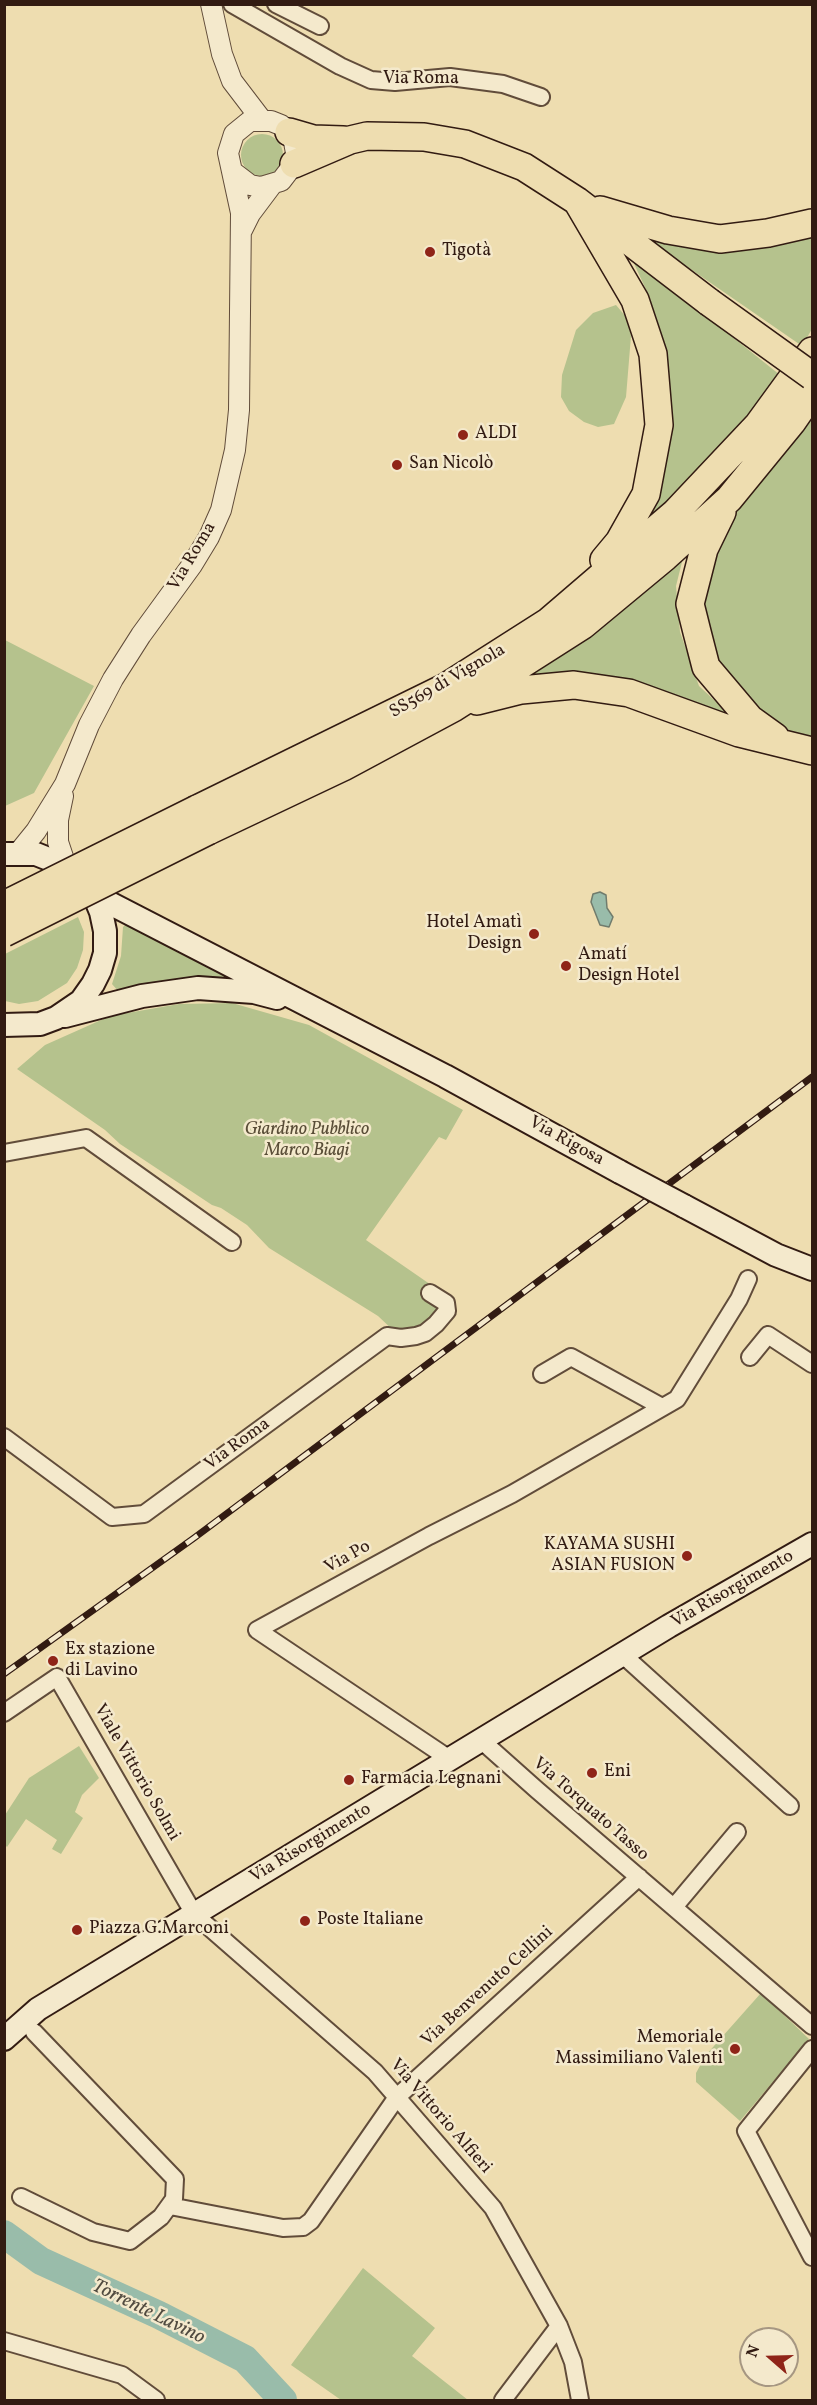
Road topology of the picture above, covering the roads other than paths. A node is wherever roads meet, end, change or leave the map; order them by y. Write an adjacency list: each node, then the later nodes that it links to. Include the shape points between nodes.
1 (211, 4): 5 (street, Via Roma)
2 (276, 4): 4 (street)
3 (237, 9): 6 (street, Via Roma, via 371,80 450,77 502,84)
4 (320, 26)
5 (232, 81): 7 (street, Via Roma); 9 (street, Via Roma)
6 (541, 98)
7 (261, 119): 8 (street, Via Roma); 9 (street)
8 (289, 132): 10 (highway, via 323,140); 11 (street, via 294,142)
9 (234, 134): 12 (street, Via Roma, via 228,153)
10 (350, 140): 11 (highway); 14 (highway, via 399,135 465,144 524,167)
11 (294, 164): 13 (street, Via Roma, via 281,182)
12 (233, 172): 13 (street, via 250,185); 16 (street, Via Roma)
13 (271, 186): 16 (street, Via Roma)
14 (577, 201): 15 (highway, via 619,217 720,239); 18 (highway, bridge); 21 (highway, via 635,300 653,354 658,425 646,494 619,542)
15 (813, 224)
16 (241, 233): 25 (street, Via Roma, via 238,426 221,510 192,566 113,680 88,725)
17 (813, 351): 21 (highway, SS569 di Vignola, via 758,425 675,513)
18 (813, 376)
19 (813, 393): 20 (highway, SS569 di Vignola)
20 (729, 499): 22 (highway, SS569 di Vignola, via 583,625); 23 (highway, via 704,549 690,604 706,667 750,719)
21 (548, 622): 26 (highway, SS569 di Vignola, via 446,687)
22 (453, 708): 23 (highway, via 521,690 574,685 629,693 739,733); 26 (highway, SS569 di Vignola, via 343,767)
23 (786, 744): 24 (highway)
24 (813, 751)
25 (65, 784): 27 (street, Via Roma, via 36,831); 28 (street, Via Roma, via 58,842)
26 (203, 820): 30 (highway, SS569 di Vignola, bridge); 31 (highway, SS569 di Vignola, bridge)
27 (9, 850): 28 (main road, Via Roma, via 51,858)
28 (66, 866): 29 (main road, Via Roma)
29 (94, 895): 32 (main road, Via Rigosa); 33 (main road, Via Roma, via 105,931 100,970 81,1001)
30 (4, 905)
31 (4, 933)
32 (321, 1011): 33 (main road, Via Rigosa, via 254,992 198,987 142,996); 37 (main road, Via Rigosa, bridge, via 776,1255)
33 (56, 1018): 34 (main road, Via Roma, via 30,1026)
34 (4, 1025)
35 (4, 1153): 36 (street, via 86,1138)
36 (232, 1242)
37 (813, 1269)
38 (748, 1279): 43 (street, Via Po, via 677,1400)
39 (430, 1293): 44 (street, Via Roma, via 446,1303 447,1311 425,1333 401,1338 387,1336 144,1514 112,1517)
40 (750, 1357): 41 (street, via 768,1335)
41 (813, 1364)
42 (542, 1374): 43 (street, via 571,1357)
43 (663, 1407): 49 (street, Via Po, via 512,1494 257,1630)
44 (4, 1437)
45 (813, 1544): 46 (main road, Via Risorgimento)
46 (623, 1655): 48 (main road, Via Risorgimento); 50 (street)
47 (4, 1713): 54 (street, Viale Vittorio Solmi, via 57,1677)
48 (483, 1741): 49 (main road, Via Risorgimento); 52 (street, Via Torquato Tasso)
49 (451, 1760): 54 (main road, Via Risorgimento)
50 (790, 1806)
51 (736, 1832): 53 (street)
52 (639, 1877): 53 (street, Via Torquato Tasso); 59 (street, Via Benvenuto Cellini)
53 (674, 1907): 55 (street, Via Torquato Tasso)
54 (194, 1914): 57 (main road, Via Risorgimento, via 38,2009); 59 (street, Via Vittorio Alfieri, via 375,2072)
55 (813, 2026)
56 (34, 2032): 61 (street, via 175,2179)
57 (4, 2039)
58 (813, 2049): 62 (street, via 746,2131)
59 (397, 2097): 61 (street, Via Benvenuto Cellini, via 303,2227 283,2228); 63 (street, Via Vittorio Alfieri, via 494,2208)
60 (21, 2197): 61 (street, via 93,2232 130,2241)
61 (170, 2206)
62 (813, 2257)
63 (559, 2326): 66 (street); 67 (street, Via Vittorio Alfieri, via 573,2362)
64 (4, 2341): 65 (street, via 122,2376)
65 (156, 2400)
66 (503, 2400)
67 (580, 2400)

